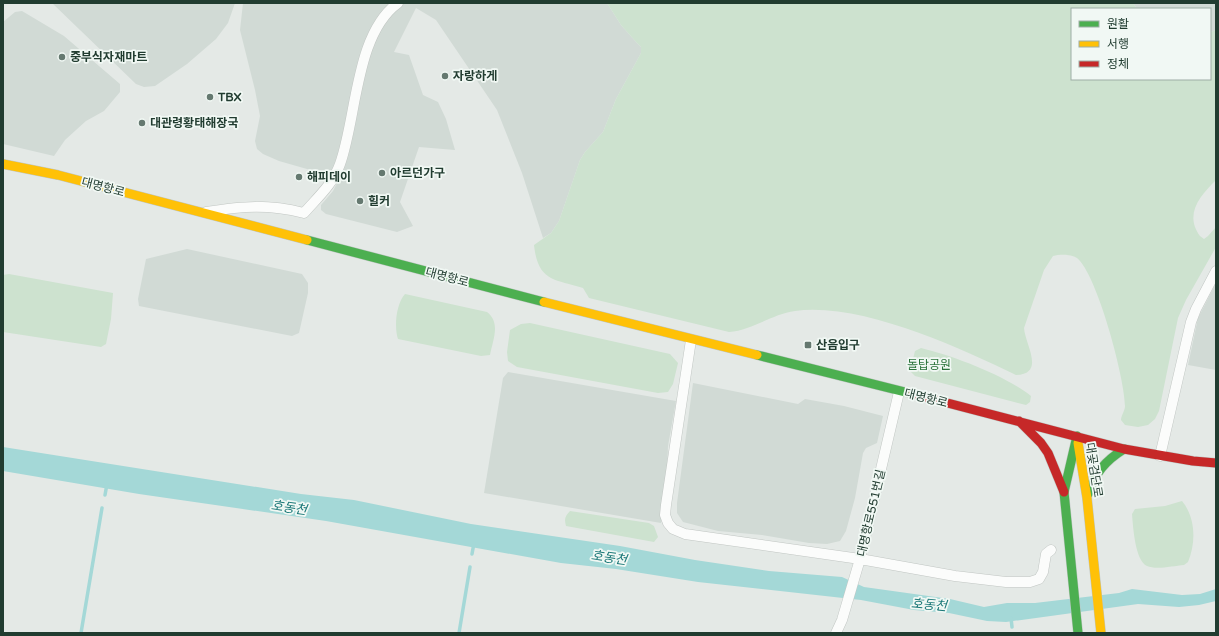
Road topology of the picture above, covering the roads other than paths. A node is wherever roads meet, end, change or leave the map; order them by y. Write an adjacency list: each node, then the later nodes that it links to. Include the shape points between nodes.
1 (398, 3): 3 (street, 대명항로, via 382,21 369,47 344,151 334,177 304,213 264,206 243,206)
2 (3, 164): 3 (main road, 대명항로, via 58,175)
3 (202, 213): 5 (main road, 대명항로)
4 (1216, 271): 10 (street, via 1191,322)
5 (691, 340): 6 (main road, 대명항로); 15 (street, via 666,506 665,515 668,523 673,529 700,537)
6 (899, 392): 7 (main road, 대명항로); 15 (street, 대명항로551번길)
7 (1018, 420): 8 (main road, 대명항로); 12 (main road, via 1048,453)
8 (1077, 436): 9 (main road, 대명항로); 12 (main road, 대곶검단로); 13 (main road, 대곶검단로)
9 (1124, 449): 10 (main road, 대명항로); 13 (main road, via 1101,465 1094,476)
10 (1160, 456): 11 (main road, 대명항로)
11 (1216, 463)
12 (1064, 492): 17 (main road, 대곶검단로)
13 (1087, 498): 16 (main road, 대곶검단로)
14 (1051, 550): 15 (street, via 1046,554 1039,579 1030,582 955,576)
15 (860, 562): 18 (street, 대명항로551번길)
16 (1101, 630)
17 (1078, 632)
18 (836, 633)

